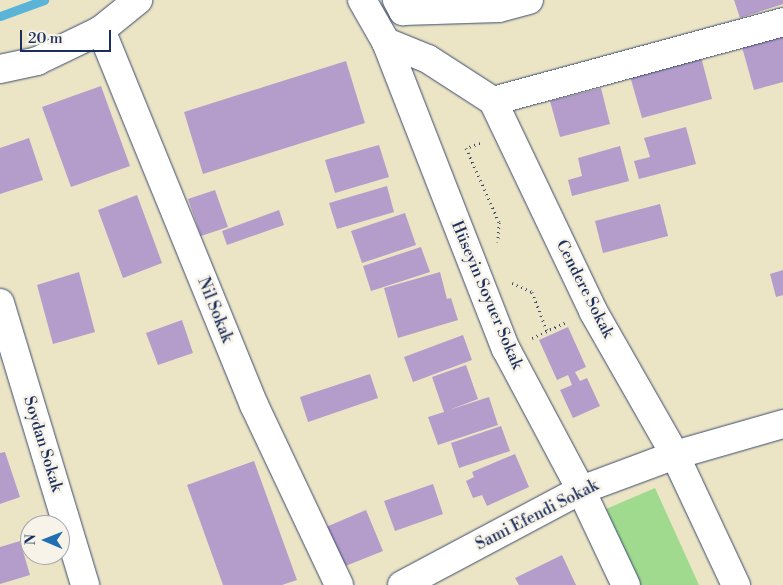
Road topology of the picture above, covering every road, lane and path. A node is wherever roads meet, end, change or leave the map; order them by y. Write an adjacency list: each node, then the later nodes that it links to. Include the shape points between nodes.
1 (138, 0): 6 (street)
2 (362, 0): 7 (street, Hüseyin Soyuer Sokak)
3 (397, 0): 4 (street, via 403,11 499,8)
4 (529, 0)
5 (783, 22): 9 (street)
6 (101, 30): 8 (street, via 37,61); 21 (street, Nil Sokak, via 254,405)
7 (386, 42): 9 (street, via 428,59); 16 (street, Hüseyin Soyuer Sokak)
8 (0, 69)
9 (494, 101): 10 (street, Cendere Sokak)
10 (509, 132): 11 (path, via 466,148 499,222); 14 (street, Cendere Sokak)
11 (497, 246)
12 (510, 282): 15 (path, via 532,292)
13 (0, 303): 20 (street, Soydan Sokak)
14 (593, 311): 15 (path); 18 (street, Cendere Sokak)
15 (547, 331): 16 (path)
16 (506, 349): 19 (street, Hüseyin Soyuer Sokak)
17 (783, 424): 18 (street, Sami Efendi Sokak)
18 (675, 455): 19 (street, Sami Efendi Sokak); 24 (street, Cendere Sokak)
19 (581, 490): 22 (street, Sami Efendi Sokak); 23 (street, Hüseyin Soyuer Sokak)
20 (85, 585)
21 (339, 585)
22 (402, 585)
23 (626, 585)
24 (736, 585)

